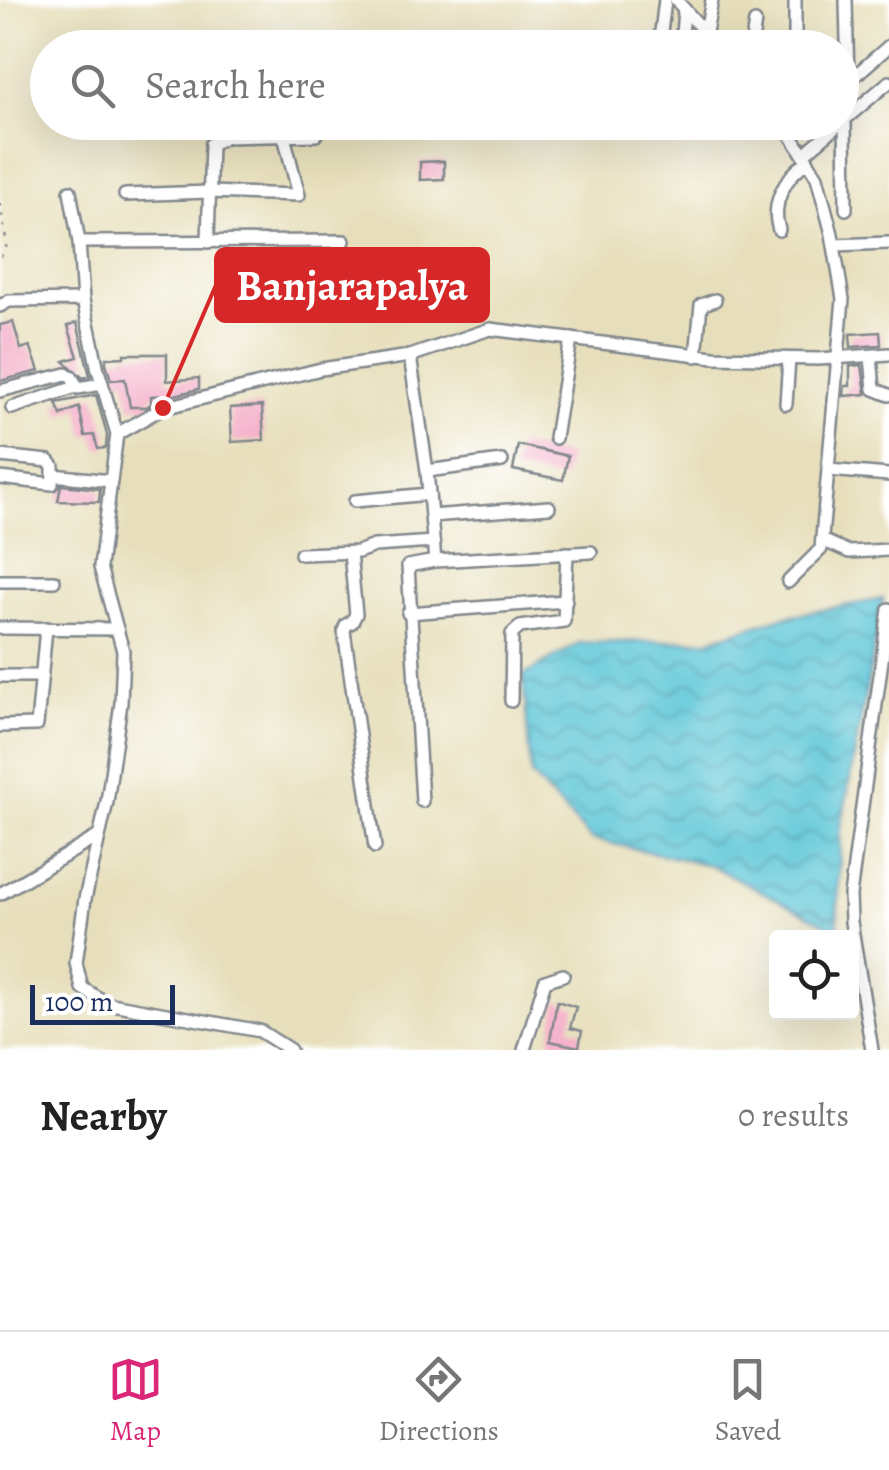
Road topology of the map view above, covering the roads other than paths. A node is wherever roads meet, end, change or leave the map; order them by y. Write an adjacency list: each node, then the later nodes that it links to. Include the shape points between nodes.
1 (666, 0): 7 (street)
2 (712, 0): 10 (street)
3 (795, 0): 12 (street)
4 (846, 0): 13 (street)
5 (680, 4): 8 (street); 9 (street)
6 (755, 22): 11 (street)
7 (662, 30)
8 (681, 30)
9 (704, 30)
10 (706, 30)
11 (754, 30)
12 (795, 30)
13 (846, 30)
14 (889, 46): 15 (street)
15 (859, 72)
16 (889, 82): 17 (street)
17 (859, 108)
18 (220, 140): 25 (street, via 211,144)
19 (285, 140): 25 (street, via 299,195)
20 (798, 140): 23 (street)
21 (824, 140): 23 (street)
22 (845, 140): 27 (street)
23 (806, 158): 28 (street, via 785,183 777,206); 33 (street)
24 (70, 191): 30 (street)
25 (208, 192): 26 (street); 31 (street)
26 (125, 195)
27 (846, 210)
28 (779, 230)
29 (344, 241): 31 (street)
30 (79, 242): 31 (street); 34 (street)
31 (208, 242)
32 (889, 244): 33 (street)
33 (834, 245): 42 (street, via 843,300)
34 (83, 300): 36 (street); 44 (street)
35 (715, 300): 40 (street, via 701,305)
36 (0, 306)
37 (571, 339): 39 (street, via 490,329); 40 (street); 51 (street)
38 (889, 354): 41 (street)
39 (410, 356): 50 (street, via 321,369 163,408); 55 (street)
40 (696, 356): 43 (street)
41 (871, 356): 42 (street); 47 (street, via 874,388)
42 (839, 357): 43 (street); 54 (street)
43 (789, 359): 48 (street)
44 (102, 384): 45 (street); 50 (street)
45 (76, 387): 46 (street, via 66,374); 49 (street)
46 (0, 391)
47 (889, 395)
48 (786, 404)
49 (12, 408)
50 (118, 434): 59 (street)
51 (555, 438)
52 (0, 456): 56 (street, via 48,462)
53 (502, 460): 55 (street)
54 (828, 470): 57 (street); 64 (street)
55 (427, 471): 60 (street)
56 (53, 475): 58 (street, via 52,484); 59 (street)
57 (889, 475)
58 (0, 478)
59 (112, 481): 80 (street, via 100,567)
60 (429, 494): 61 (street); 63 (street)
61 (356, 501)
62 (549, 507): 63 (street)
63 (431, 516): 65 (street)
64 (822, 540): 66 (street, via 849,552); 74 (street, via 819,554)
65 (433, 542): 67 (street); 71 (street)
66 (889, 550)
67 (350, 552): 70 (street); 87 (street, via 356,614 344,632)
68 (591, 552): 69 (street)
69 (567, 553): 71 (street); 75 (street)
70 (301, 554)
71 (434, 561): 77 (street, via 408,566)
72 (0, 580): 73 (street)
73 (54, 581)
74 (788, 582)
75 (566, 601): 77 (street); 83 (street, via 564,621 512,634)
76 (889, 610): 92 (street, via 850,895)
77 (408, 613): 85 (street)
78 (0, 628): 79 (street)
79 (46, 628): 80 (street); 82 (street)
80 (117, 628): 86 (street, via 123,651 120,703)
81 (0, 676): 82 (street)
82 (42, 676): 84 (street, via 37,724)
83 (511, 701)
84 (0, 726)
85 (422, 801)
86 (97, 836): 88 (street); 90 (street, via 76,963 82,988 106,1003 260,1031)
87 (375, 847)
88 (0, 894)
89 (563, 975): 91 (street, via 544,983)
90 (290, 1050)
91 (524, 1050)
92 (872, 1050)

